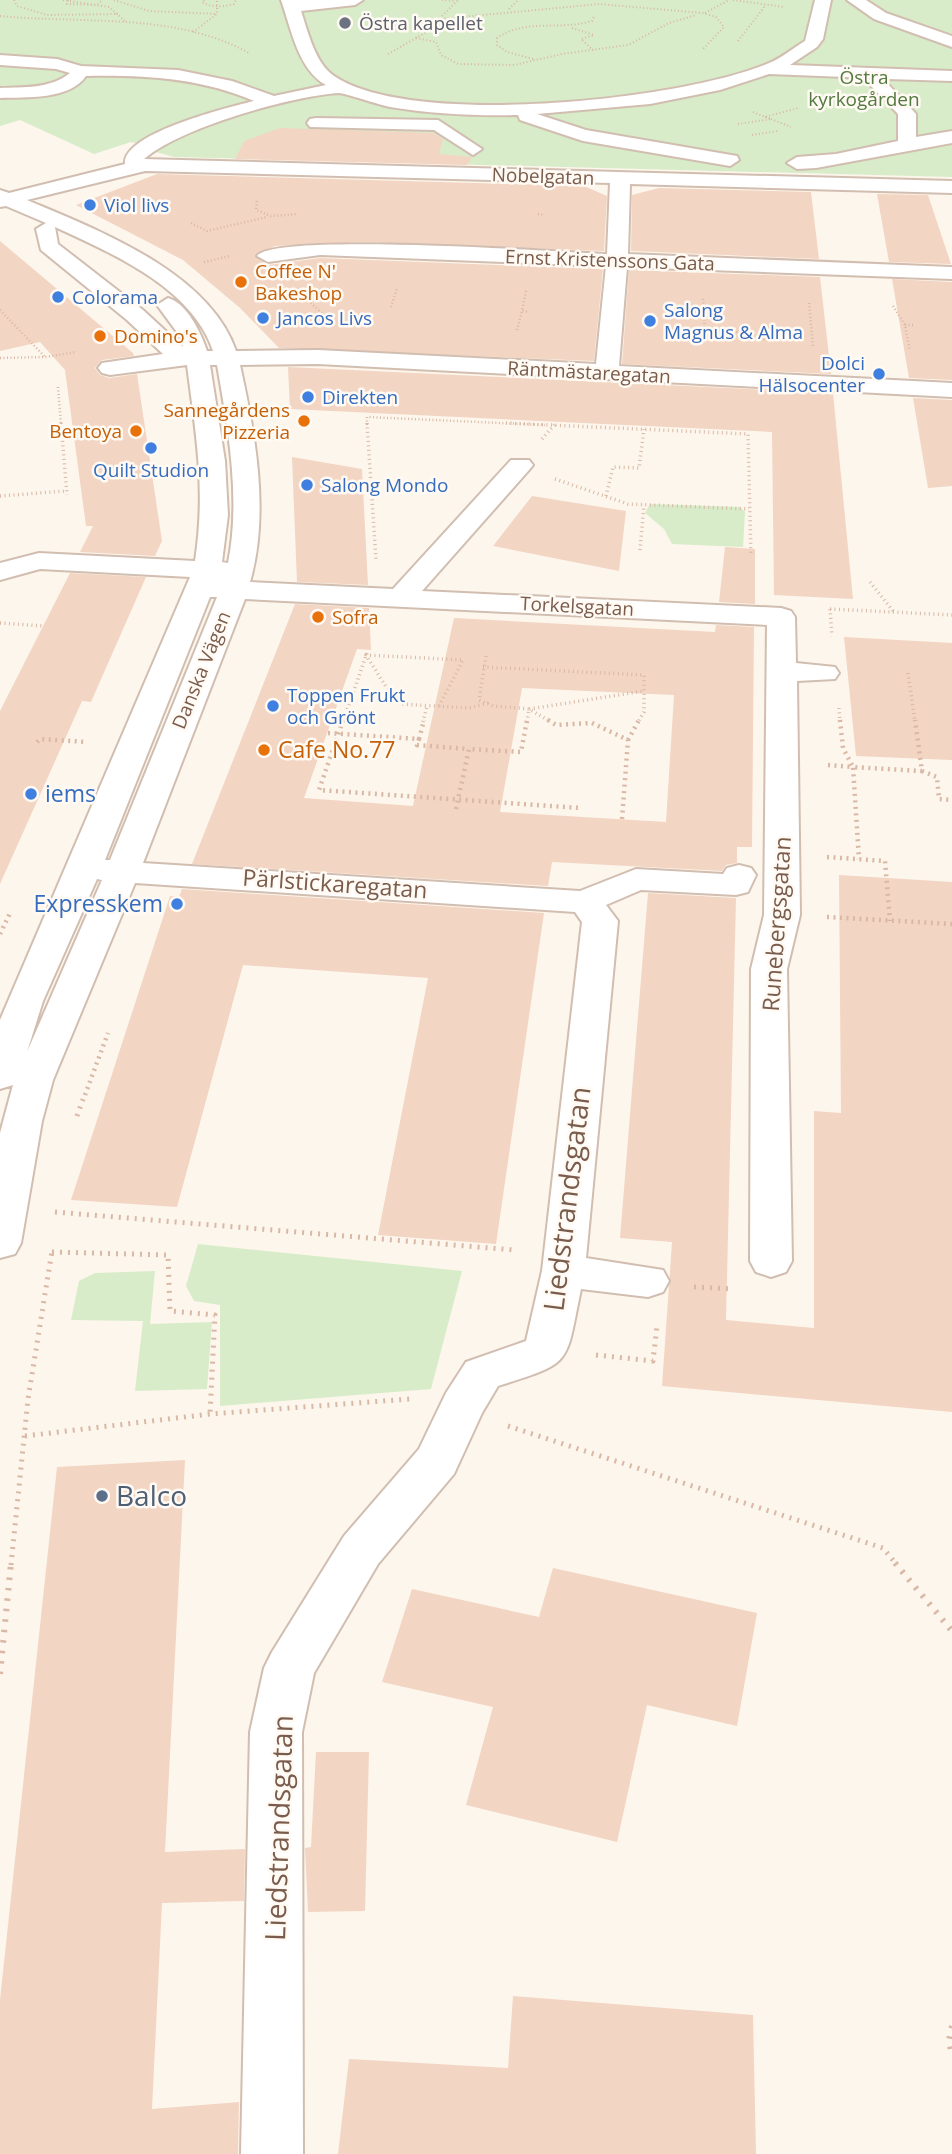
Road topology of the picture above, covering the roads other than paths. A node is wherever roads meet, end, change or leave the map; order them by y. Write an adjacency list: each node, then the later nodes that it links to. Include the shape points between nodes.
1 (355, 0): 3 (street)
2 (855, 0): 5 (street, via 880,16)
3 (291, 3): 11 (street, via 318,69)
4 (822, 4): 7 (street, via 819,30 810,45)
5 (952, 42)
6 (0, 60): 8 (street, via 57,64)
7 (770, 69): 9 (street); 15 (street, via 680,93)
8 (80, 71): 12 (street, via 55,88); 13 (street, via 173,73 227,83)
9 (878, 75): 10 (street); 19 (street, via 884,93 905,108)
10 (952, 76)
11 (340, 88): 13 (street); 14 (street)
12 (0, 93)
13 (272, 102): 23 (street, via 180,131 142,150 134,158)
14 (393, 103): 15 (street); 17 (street)
15 (511, 110): 21 (street, via 583,135)
16 (316, 122): 17 (street)
17 (359, 123): 20 (street, via 438,125)
18 (952, 137): 19 (street)
19 (907, 143): 22 (street, via 841,159)
20 (473, 149)
21 (746, 161)
22 (782, 163)
23 (135, 166): 24 (street, Nobelgatan); 26 (street, Nobelgatan)
24 (620, 178): 25 (street, Nobelgatan); 30 (street)
25 (947, 187): 27 (street)
26 (2, 202): 28 (street, Danska Vägen); 32 (street, Danska Vägen, via 89,234 169,283 206,317 223,344)
27 (952, 210)
28 (47, 229): 32 (street, Danska Vägen, via 161,298 190,334); 32 (street, via 48,246 150,328 169,349)
29 (268, 256): 30 (street, Ernst Kristenssons Gata, via 320,249)
30 (617, 261): 31 (street, Ernst Kristenssons Gata); 34 (street)
31 (952, 274)
32 (202, 359): 33 (street, Räntmästaregatan); 34 (street, Räntmästaregatan, via 318,357); 38 (street, Danska Vägen, via 215,515); 39 (street, Danska Vägen, via 243,459 246,500)
33 (110, 368)
34 (607, 373): 35 (street, Räntmästaregatan)
35 (952, 390)
36 (520, 465): 40 (street)
37 (0, 572): 38 (street, Torkelsgatan, via 39,561)
38 (204, 579): 39 (street, Torkelsgatan); 44 (street, Danska Vägen)
39 (237, 581): 40 (street, Torkelsgatan); 45 (street, Danska Vägen)
40 (401, 597): 41 (street, Torkelsgatan)
41 (781, 617): 42 (street, Runebergsgatan)
42 (783, 671): 43 (street); 51 (street, Runebergsgatan, via 782,915 769,969)
43 (824, 673)
44 (84, 870): 45 (street, Pärlstickaregatan); 48 (street, Danska Vägen, via 25,1001)
45 (123, 871): 47 (street, Pärlstickaregatan); 49 (street, Danska Vägen, via 34,1080)
46 (739, 875): 47 (street, via 736,885 636,879)
47 (585, 902): 50 (street, Liedstrandsgatan, via 600,921)
48 (0, 1076)
49 (0, 1243)
50 (564, 1261): 52 (street); 53 (street, Liedstrandsgatan, via 546,1349 536,1357 482,1374 437,1461 361,1549 290,1668 276,1732)
51 (771, 1261)
52 (648, 1281)
53 (272, 2154)

